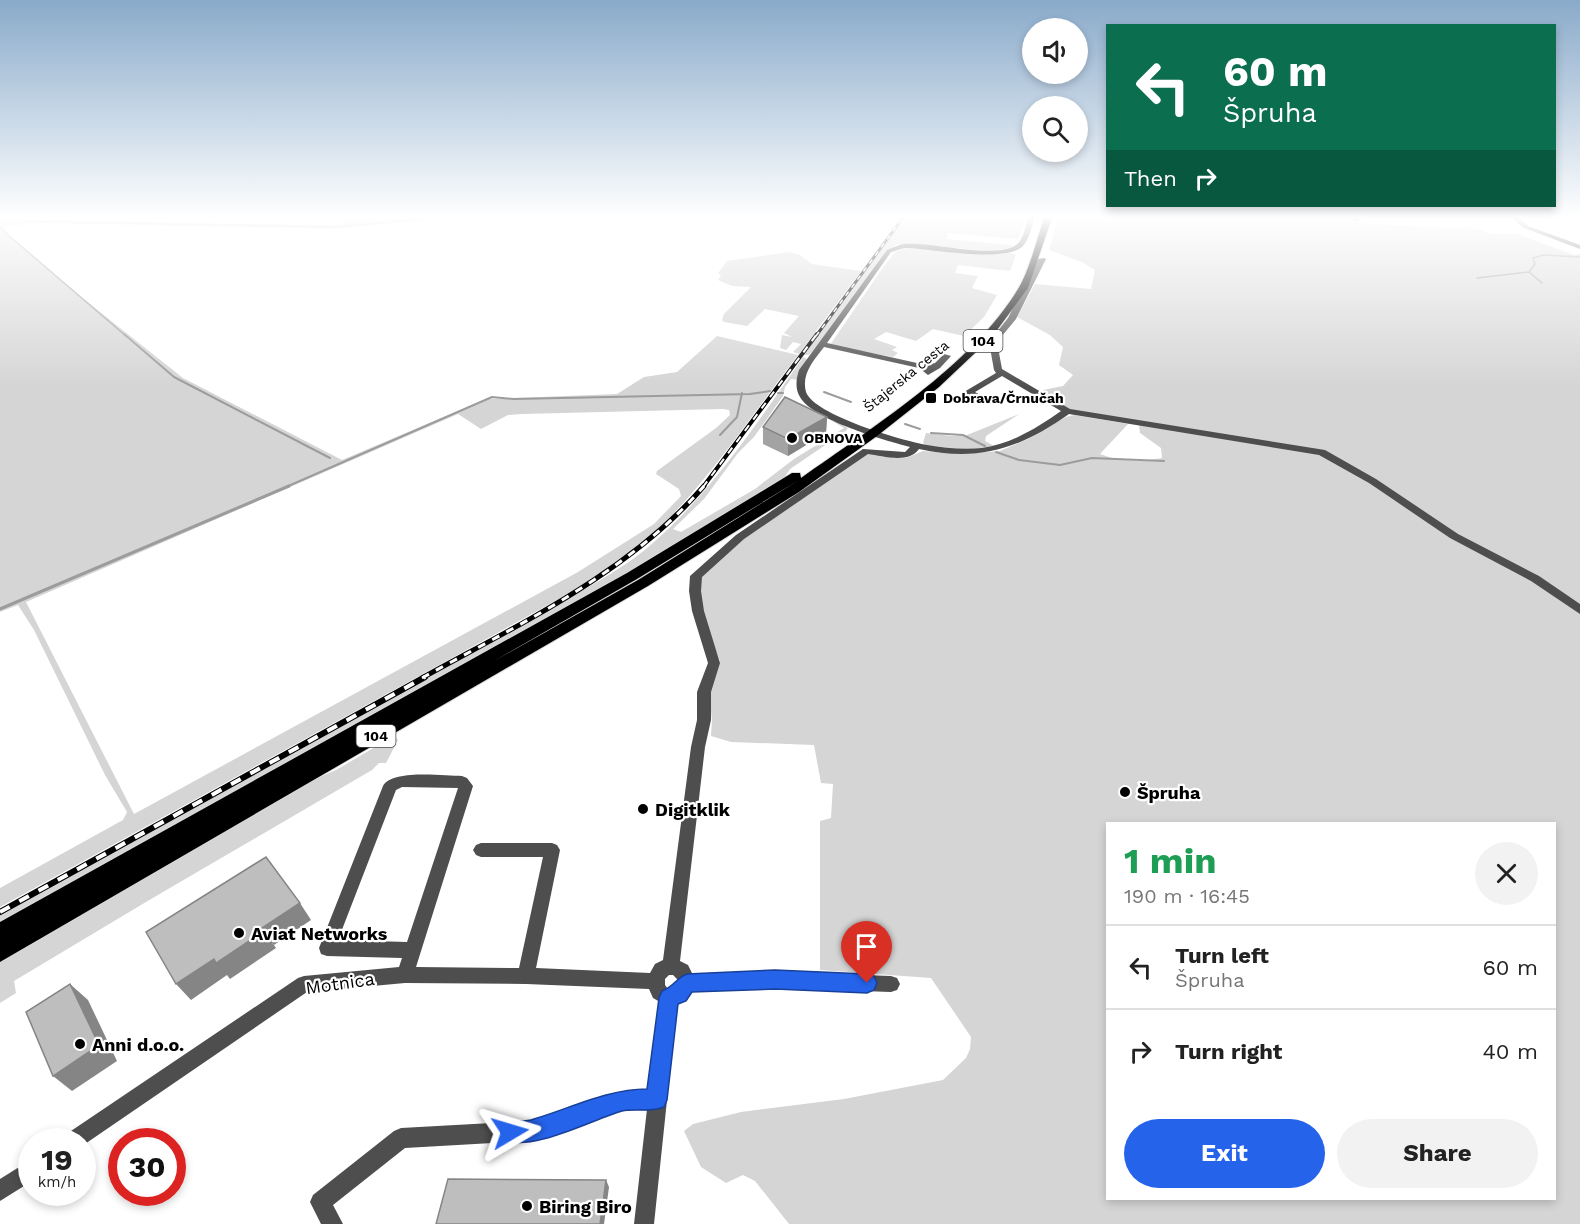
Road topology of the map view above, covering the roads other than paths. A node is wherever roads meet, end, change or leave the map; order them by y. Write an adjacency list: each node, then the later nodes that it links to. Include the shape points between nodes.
1 (874, 272): 5 (street)
2 (1019, 272): 10 (main road, Štajerska cesta / 104, via 986,326)
3 (1029, 272): 10 (main road, Štajerska cesta / 104, via 1002,318 955,368)
4 (1035, 272): 7 (street, via 1012,319 993,342)
5 (822, 345): 6 (street, via 922,366 936,366); 10 (street, via 803,370 800,381 807,400)
6 (947, 356)
7 (1002, 373): 8 (street, via 968,392); 9 (street)
8 (984, 401)
9 (1067, 411): 11 (street, via 1042,429 1003,447 960,452); 13 (street, via 1322,452 1470,545 1525,571)
10 (868, 431): 11 (street); 12 (main road, Štajerska cesta / 104)
11 (915, 447): 18 (street, via 906,455 866,451 740,537 696,576 698,611 714,663 704,692 704,720)
12 (744, 515): 15 (main road, 104); 17 (main road, 104, via 624,594)
13 (1580, 610)
14 (481, 850): 20 (street, via 552,850)
15 (0, 933)
16 (412, 950): 16 (street, via 466,786 462,782 400,781 390,786 327,948); 19 (street)
17 (0, 952)
18 (671, 967): 21 (street, via 659,973); 22 (street, via 683,972)
19 (405, 975): 20 (street, Motnica); 26 (street, Motnica, via 304,984)
20 (525, 976): 21 (street, Motnica)
21 (656, 981): 24 (street, via 658,993)
22 (687, 983): 23 (street, via 775,980); 24 (street, via 680,994)
23 (891, 984)
24 (669, 998): 25 (street)
25 (656, 1100): 29 (street, via 625,1100 530,1131 401,1138 320,1202); 30 (street)
26 (93, 1128)
27 (18, 1179): 28 (street)
28 (0, 1191)
29 (333, 1224)
30 (644, 1224)

